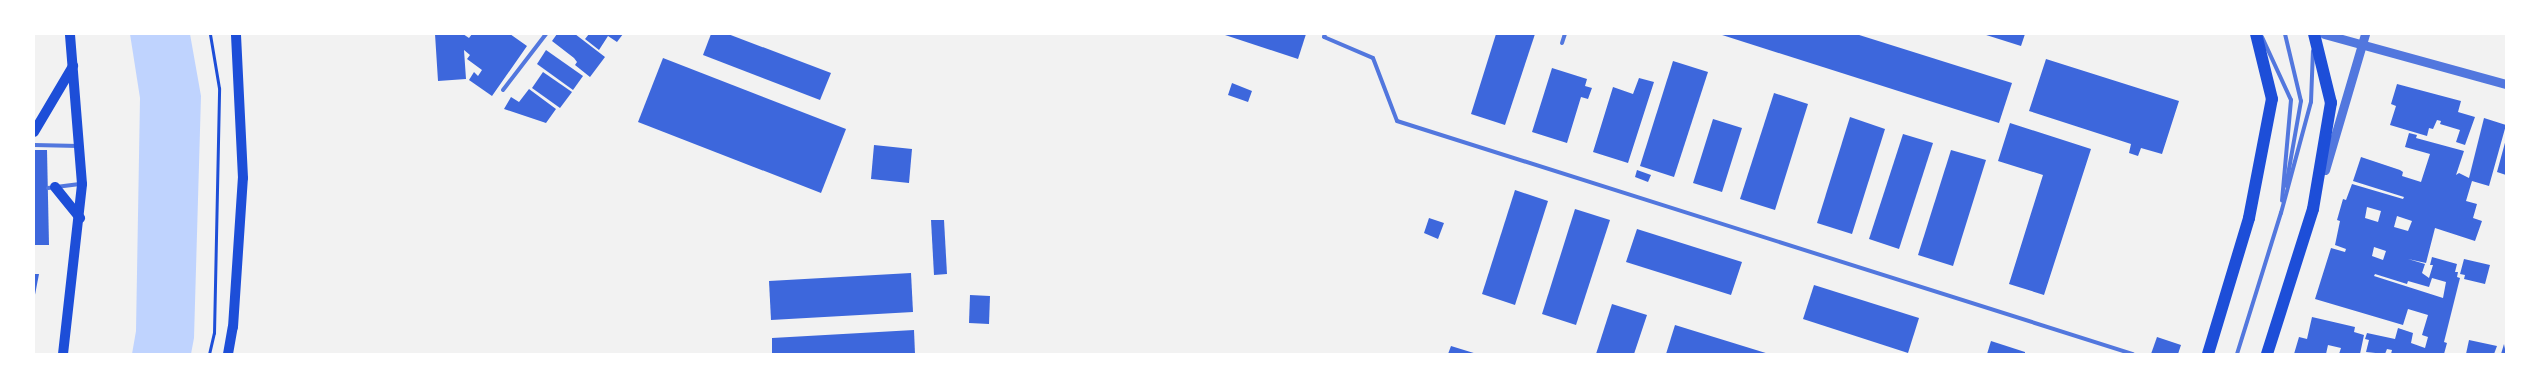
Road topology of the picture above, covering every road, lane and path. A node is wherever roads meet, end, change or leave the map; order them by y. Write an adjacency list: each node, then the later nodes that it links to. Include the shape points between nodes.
1 (70, 34): 15 (main road)
2 (210, 34): 27 (path, via 219,88 214,332)
3 (236, 34): 28 (main road, via 243,178 233,327)
4 (546, 34): 17 (lane)
5 (1325, 34): 29 (lane, via 1324,37 1373,58 1397,121)
6 (1565, 34): 13 (lane)
7 (2256, 34): 30 (main road, via 2272,99 2249,218)
8 (2261, 34): 24 (lane, via 2292,100)
9 (2285, 34): 24 (lane, via 2301,101)
10 (2313, 34): 23 (main road, via 2331,103); 24 (lane, via 2311,102)
11 (2324, 34): 14 (street)
12 (2365, 34): 14 (street)
13 (1562, 43)
14 (2363, 44): 16 (street); 23 (street)
15 (73, 66): 18 (main road); 20 (main road)
16 (2506, 84)
17 (503, 90)
18 (34, 132)
19 (34, 145): 20 (lane)
20 (81, 146): 21 (main road)
21 (82, 184): 22 (lane); 25 (main road)
22 (51, 188): 25 (main road)
23 (2313, 208): 32 (main road)
24 (2281, 213): 31 (lane)
25 (80, 218): 26 (main road)
26 (63, 354)
27 (209, 354)
28 (228, 354)
29 (2134, 354)
30 (2208, 354)
31 (2237, 354)
32 (2267, 354)

